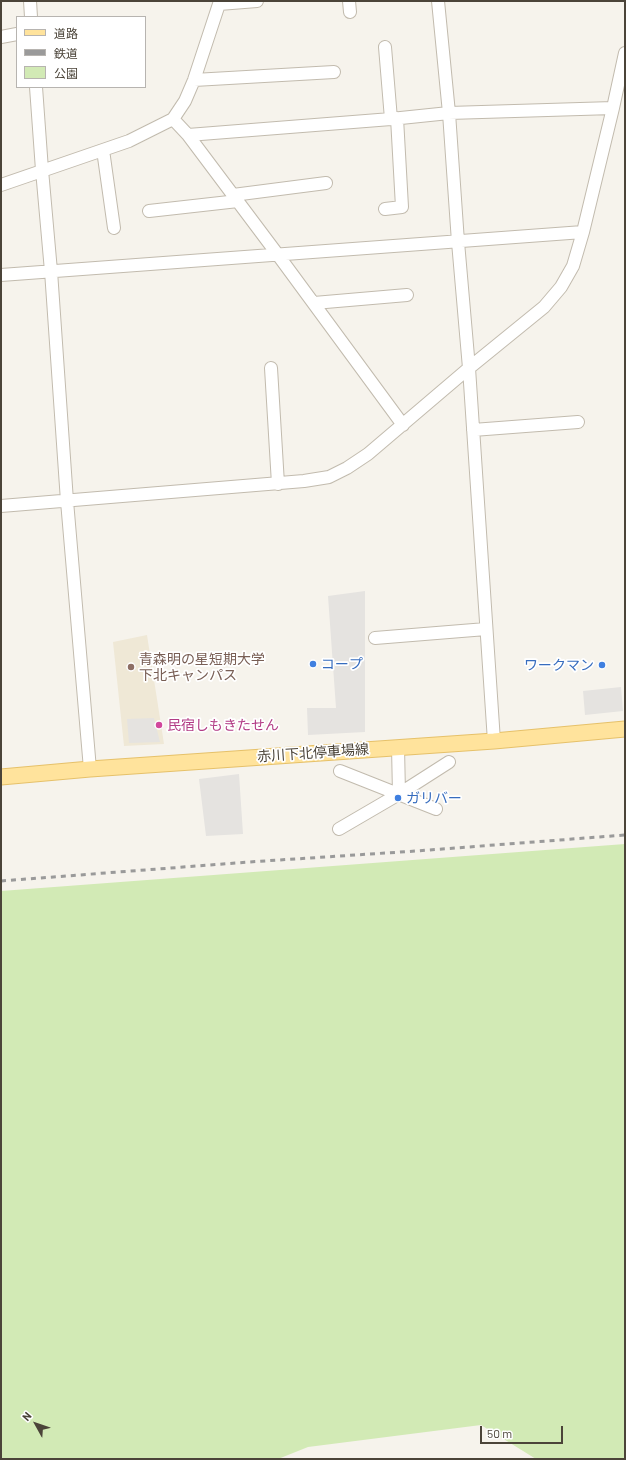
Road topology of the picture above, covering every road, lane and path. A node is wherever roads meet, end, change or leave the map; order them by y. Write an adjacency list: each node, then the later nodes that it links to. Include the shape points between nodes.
1 (30, 1): 5 (street)
2 (257, 1): 4 (street)
3 (438, 1): 15 (street)
4 (219, 2): 11 (street)
5 (31, 16)
6 (16, 34): 7 (street)
7 (1, 37)
8 (385, 47): 17 (street)
9 (625, 53): 13 (street)
10 (334, 72): 11 (street)
11 (194, 80): 16 (street, via 185,101)
12 (36, 88): 20 (street)
13 (621, 94): 14 (street)
14 (613, 108): 15 (street); 27 (street)
15 (449, 113): 17 (street); 28 (street)
16 (173, 119): 18 (street); 19 (street)
17 (394, 119): 18 (street); 24 (street, via 402,207)
18 (188, 135): 23 (street)
19 (103, 150): 20 (street); 26 (street)
20 (42, 170): 22 (street); 30 (street)
21 (326, 183): 23 (street)
22 (1, 185)
23 (235, 198): 25 (street); 29 (street)
24 (385, 209)
25 (149, 211)
26 (114, 228)
27 (583, 232): 28 (street); 35 (street, via 573,266 561,287 544,307)
28 (458, 242): 29 (street); 35 (street)
29 (278, 255): 30 (street); 33 (street)
30 (51, 271): 31 (street); 40 (street)
31 (1, 275)
32 (407, 295): 33 (street)
33 (314, 303): 37 (street)
34 (271, 368): 39 (street)
35 (469, 368): 37 (street); 38 (street)
36 (578, 422): 38 (street)
37 (403, 425): 39 (street, via 368,454 329,477)
38 (473, 430): 42 (street)
39 (278, 484): 40 (street)
40 (67, 501): 41 (street); 48 (street)
41 (1, 506)
42 (486, 629): 43 (street); 45 (street)
43 (375, 638)
44 (625, 729): 45 (main road, 赤川下北停車場線)
45 (494, 741): 46 (main road, 赤川下北停車場線)
46 (398, 748): 48 (main road, 赤川下北停車場線); 51 (street)
47 (449, 762): 51 (street)
48 (90, 769): 50 (main road, 赤川下北停車場線)
49 (340, 771): 51 (street)
50 (1, 776)
51 (398, 794): 52 (street); 53 (street)
52 (436, 809)
53 (339, 830)

